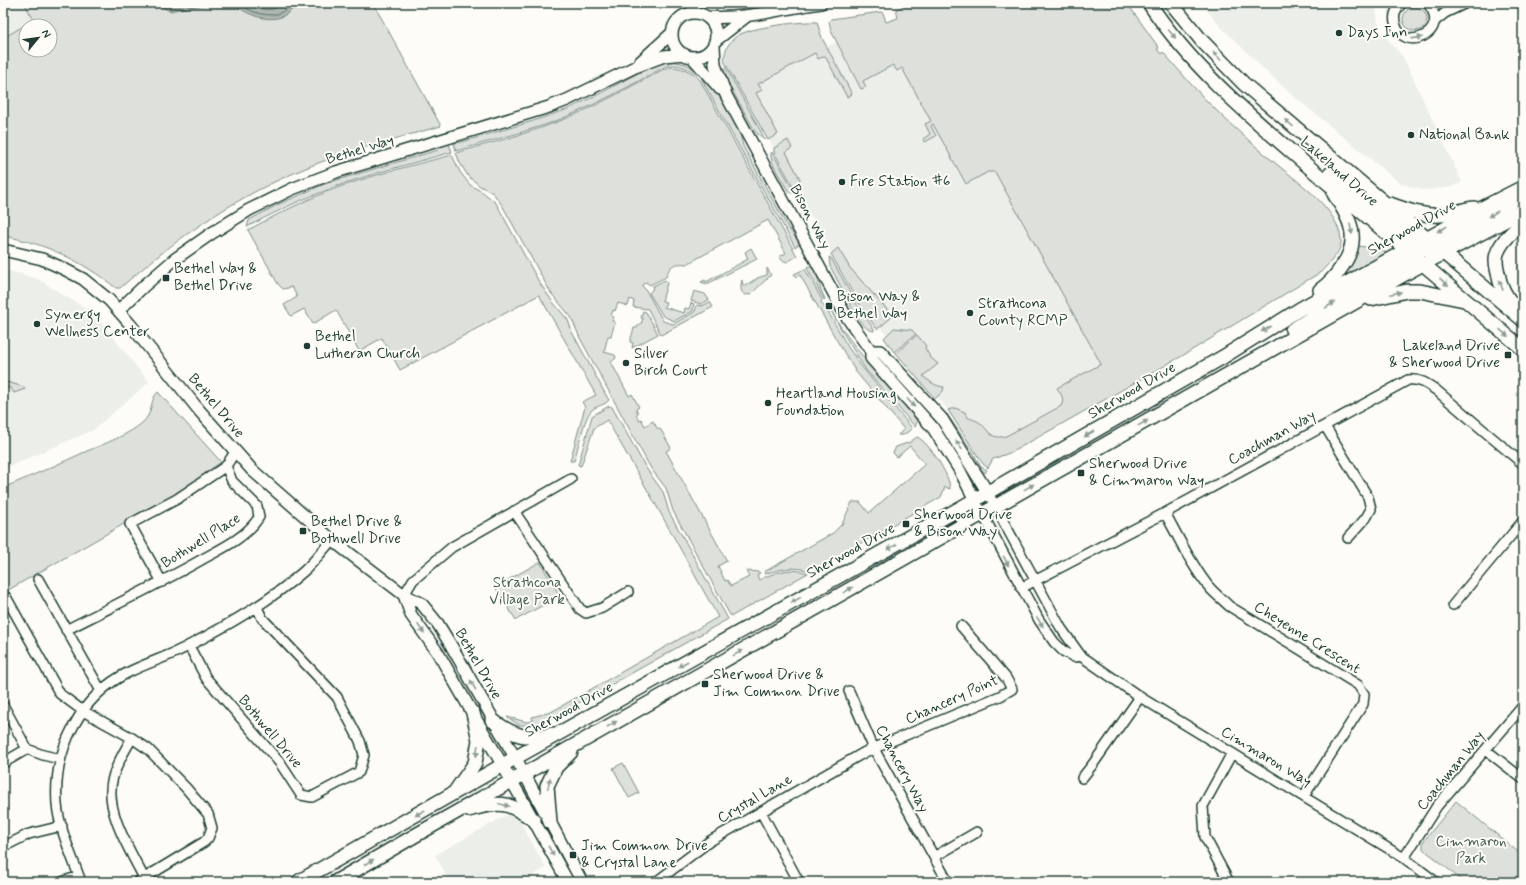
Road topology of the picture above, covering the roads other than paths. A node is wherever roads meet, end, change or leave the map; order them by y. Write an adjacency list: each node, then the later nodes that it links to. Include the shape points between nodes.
1 (822, 3): 10 (street)
2 (1149, 3): 18 (main road, Lakeland Drive, one-way to 18, via 1159,19 1199,66)
3 (1171, 3): 21 (main road, Lakeland Drive, one-way to 3, via 1231,71)
4 (1390, 3): 9 (street)
5 (1402, 3): 9 (street)
6 (1427, 3): 7 (street); 12 (street, via 1434,14)
7 (1444, 3)
8 (1466, 3): 12 (street)
9 (1395, 13): 12 (street, one-way to 12, via 1394,19 1398,30 1402,35 1413,39 1419,39 1430,32)
10 (748, 16): 11 (street); 14 (street)
11 (707, 17): 13 (street, via 697,13 685,15 676,22); 14 (street, via 715,28)
12 (1434, 21)
13 (672, 33): 15 (street, via 676,48); 16 (street, Bethel Way)
14 (714, 43): 15 (street, via 707,53); 17 (street, Bison Way, via 715,65)
15 (688, 56): 16 (street, Bethel Way, via 664,56); 17 (street, Bison Way)
16 (635, 67): 31 (street, Bethel Way, via 549,107 336,172 292,189 249,210 212,233 175,259)
17 (726, 95): 35 (street, Bison Way, via 846,316)
18 (1279, 142): 19 (main road, Lakeland Drive); 25 (main road, via 1308,156)
19 (1316, 173): 27 (main road, Lakeland Drive); 30 (main road, one-way to 30, via 1344,210 1352,228 1352,242 1349,255 1335,278)
20 (1522, 188): 22 (main road, Sherwood Drive); 25 (main road, one-way to 25, via 1510,204)
21 (1383, 202): 22 (main road, via 1427,215 1449,214 1463,209); 25 (main road, Lakeland Drive)
22 (1484, 207): 25 (main road, Sherwood Drive, one-way to 25)
23 (1523, 211): 25 (main road, Sherwood Drive)
24 (1523, 223): 32 (main road, one-way to 24, via 1505,296 1496,259 1511,233)
25 (1429, 247): 27 (main road, Sherwood Drive); 27 (main road, Sherwood Drive); 33 (main road, Lakeland Drive)
26 (3, 250): 31 (street, Bethel Drive, via 42,259 62,268 83,279)
27 (1414, 257): 28 (main road, Lakeland Drive, one-way to 28); 29 (main road, Sherwood Drive); 30 (main road, Sherwood Drive); 36 (main road, one-way to 27, via 1295,328 1359,287)
28 (1464, 300): 29 (main road, one-way to 28, via 1407,291 1420,291); 34 (main road, Lakeland Drive, one-way to 34)
29 (1358, 301): 36 (main road, Sherwood Drive)
30 (1300, 309): 42 (main road, Sherwood Drive, one-way to 42, via 1223,357)
31 (119, 310): 38 (street, Bethel Drive)
32 (1523, 317)
33 (1523, 320)
34 (1523, 349)
35 (871, 351): 42 (street, Bison Way, one-way to 35, via 942,419 880,351); 43 (street, Bison Way, one-way to 43, via 871,358 933,428)
36 (1266, 354): 44 (main road, Sherwood Drive, one-way to 36)
37 (1325, 426): 39 (street, Coachman Way, via 1408,380 1416,379 1436,390); 46 (street, Coachman Way); 49 (street, via 1368,497 1371,509)
38 (235, 452): 40 (street, Bothwell Place); 50 (street, Bethel Drive)
39 (1523, 464)
40 (226, 466): 53 (street, Bothwell Place, via 177,499 130,524); 53 (street, Bothwell Place, via 232,481 257,506 259,517 248,530 231,542)
41 (571, 479): 45 (street)
42 (988, 493): 43 (main road, Sherwood Drive); 44 (street, Cimmaron Way)
43 (975, 500): 47 (street, Cimmaron Way); 72 (main road, Sherwood Drive, one-way to 72)
44 (995, 506): 47 (main road, Sherwood Drive); 52 (street, Cimmaron Way)
45 (514, 511): 55 (street, via 580,609 586,613 602,608); 56 (street, via 452,547 413,580)
46 (1165, 513): 52 (street, Coachman Way); 88 (street, Cheyenne Crescent, via 1209,588 1229,606 1358,685 1364,694 1363,704)
47 (982, 514): 54 (street, Cimmaron Way, one-way to 54); 74 (main road, Sherwood Drive, one-way to 47)
48 (1523, 521): 58 (street)
49 (1348, 538)
50 (332, 540): 56 (street, Bethel Drive); 59 (street, via 305,570)
51 (38, 579): 61 (street)
52 (1036, 580): 54 (street, Coachman Way); 63 (street, Cimmaron Way, via 1061,628)
53 (162, 582): 61 (street, Bothwell Place)
54 (1021, 588): 63 (street, Cimmaron Way, one-way to 63, via 1054,642 1074,657)
55 (628, 592)
56 (404, 595): 70 (street, Bethel Drive, one-way to 70, via 410,615 438,653); 71 (street, Bethel Drive, one-way to 56, via 438,624 421,603)
57 (6, 598): 69 (street, via 60,694)
58 (1453, 605)
59 (257, 607): 62 (street); 62 (street, Bothwell Drive, via 262,618 337,697 360,741 364,755 359,772 312,797 301,794 280,763 206,678)
60 (961, 626): 76 (street, Chancery Point, via 1006,678 1012,689)
61 (66, 630): 64 (street)
62 (189, 646): 64 (street, via 128,672)
63 (1081, 656): 66 (street, Cimmaron Way)
64 (101, 691): 69 (street)
65 (849, 691): 76 (street, Chancery Way)
66 (1140, 697): 78 (street, Cimmaron Way); 84 (street)
67 (3, 705): 75 (street)
68 (1523, 706): 77 (street, Coachman Way)
69 (83, 711): 73 (street); 80 (street)
70 (473, 713): 82 (street, Bethel Drive); 87 (main road, one-way to 87, via 479,740 475,763)
71 (492, 720): 72 (main road, via 515,735 542,737); 79 (street, Bethel Drive)
72 (566, 730): 79 (main road, Sherwood Drive)
73 (132, 738): 99 (street, via 112,778 111,802); 99 (street, via 148,748 186,788 208,814 212,828 204,842)
74 (579, 743): 83 (main road, Sherwood Drive); 92 (main road, one-way to 74, via 547,786 556,767)
75 (27, 749): 80 (street); 81 (street)
76 (874, 749): 89 (street, Crystal Lane); 96 (street, Chancery Way)
77 (1486, 750): 86 (street); 97 (street, Coachman Way, via 1437,806)
78 (1232, 753): 88 (street, Cimmaron Way); 108 (street, via 1203,806 1205,837)
79 (515, 758): 82 (main road, Sherwood Drive); 83 (street, Bethel Drive)
80 (60, 759): 93 (street, via 57,805)
81 (3, 763)
82 (503, 765): 85 (street, Bethel Drive); 87 (main road, Sherwood Drive)
83 (524, 773): 85 (main road, Sherwood Drive); 92 (street, Bethel Drive)
84 (1082, 778)
85 (511, 780): 90 (main road, Sherwood Drive); 91 (street, Bethel Drive)
86 (1523, 780)
87 (454, 793): 101 (main road, Sherwood Drive, one-way to 101)
88 (1304, 796): 97 (street, Cimmaron Way)
89 (761, 812): 105 (street, Crystal Lane, via 710,841); 106 (street)
90 (452, 814): 91 (main road, one-way to 91, via 495,803 521,810); 102 (main road, Sherwood Drive, one-way to 90)
91 (534, 820): 103 (street, Bethel Drive, one-way to 103)
92 (550, 822): 104 (street, Bethel Drive)
93 (62, 826): 95 (street, via 29,834); 98 (street)
94 (977, 832): 96 (street)
95 (3, 847)
96 (934, 857): 107 (street, Chancery Way)
97 (1404, 858): 109 (street, Cimmaron Way)
98 (80, 879): 100 (street)
99 (141, 880)
100 (62, 882)
101 (299, 882)
102 (335, 882)
103 (568, 882)
104 (582, 882)
105 (656, 882)
106 (799, 882)
107 (948, 882)
108 (1229, 882)
109 (1436, 882)

